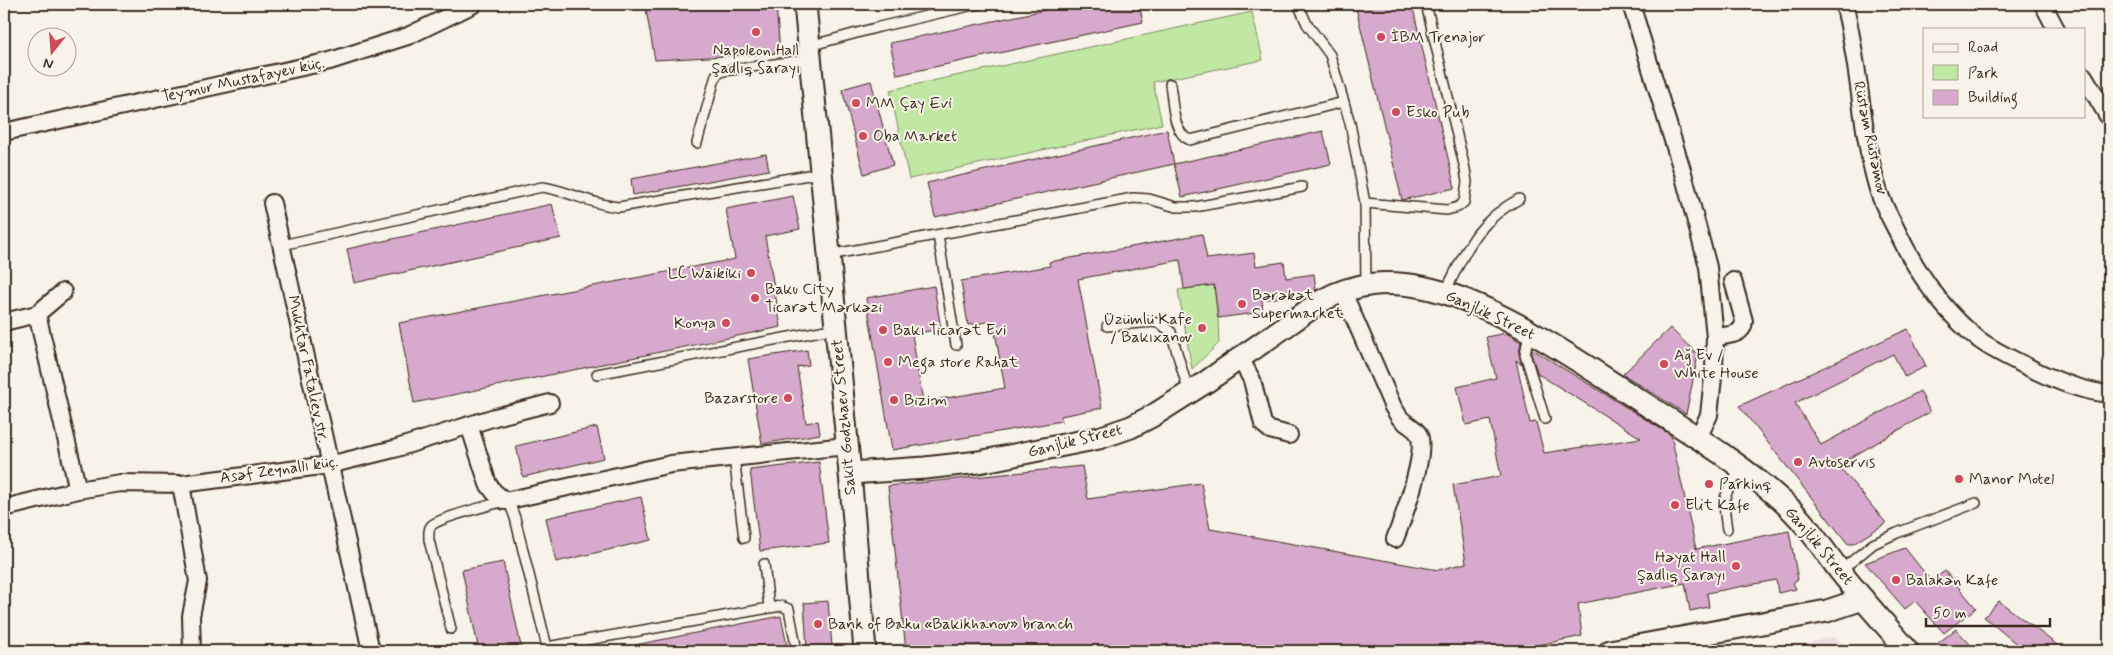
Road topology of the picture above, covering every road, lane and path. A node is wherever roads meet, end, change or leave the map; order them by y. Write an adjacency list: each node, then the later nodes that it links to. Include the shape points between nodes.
1 (474, 4): 15 (street, Teymur Mustafayev küç., via 408,36 330,61)
2 (806, 4): 10 (street, Sakit Godzhaev Street)
3 (978, 4): 10 (lane, via 879,27)
4 (1298, 4): 13 (lane, via 1307,24 1330,55)
5 (1426, 4): 21 (lane, via 1468,182 1464,202 1448,210)
6 (1631, 4): 35 (street, via 1708,267)
7 (1844, 4): 40 (street, Rüstəm Rüstəmov, via 1877,186 1918,270 1962,324 1999,353 2070,386)
8 (2043, 4): 9 (street)
9 (2055, 28)
10 (810, 52): 16 (lane, via 723,70 716,75); 17 (street, Sakit Godzhaev Street)
11 (2086, 79): 14 (street)
12 (1170, 84): 13 (lane, via 1178,131 1183,138 1190,140)
13 (1344, 102): 21 (lane)
14 (2109, 118)
15 (4, 132)
16 (697, 143)
17 (820, 173): 23 (lane, via 619,207 602,206 563,190 542,186); 24 (street, Sakit Godzhaev Street)
18 (1302, 187): 22 (lane, via 1194,207 1176,207 1133,198)
19 (1519, 199): 29 (lane, via 1502,208 1474,236)
20 (272, 203): 23 (street, Mukhtar Fataliev str.)
21 (1365, 203): 26 (lane)
22 (938, 235): 24 (lane); 36 (lane)
23 (282, 245): 48 (street, Mukhtar Fataliev str.)
24 (828, 255): 33 (street, Sakit Godzhaev Street)
25 (1732, 281): 35 (street, via 1744,327 1738,333)
26 (1366, 284): 27 (street, Ganjlik Street); 29 (street, Ganjlik Street, via 1421,286)
27 (1342, 290): 37 (street, Ganjlik Street); 58 (street, via 1393,406 1401,419 1414,429 1420,441 1408,506)
28 (63, 292): 30 (street)
29 (1444, 292): 34 (street, Ganjlik Street)
30 (37, 314): 31 (street); 52 (street)
31 (4, 322)
32 (1107, 326): 39 (lane, via 1153,322 1171,332)
33 (836, 328): 38 (lane); 46 (street, Sakit Godzhaev Street)
34 (1529, 332): 42 (lane, via 1525,354); 45 (street, Ganjlik Street)
35 (1716, 337): 45 (street, via 1709,416)
36 (956, 345)
37 (1240, 358): 39 (street, Ganjlik Street); 44 (street, via 1252,380 1262,424)
38 (597, 374)
39 (1189, 393): 50 (street, Ganjlik Street, via 1131,427 1076,444 979,462)
40 (2109, 394)
41 (550, 403): 43 (street, Asəf Zeynallı küç.)
42 (1545, 419)
43 (469, 425): 48 (street, Asəf Zeynallı küç.); 53 (street, via 488,484)
44 (1289, 436)
45 (1698, 438): 49 (street, Ganjlik Street)
46 (847, 446): 47 (street); 50 (street, Sakit Godzhaev Street)
47 (734, 457): 53 (street, via 671,464); 57 (lane)
48 (329, 465): 51 (street, Asəf Zeynallı küç.); 67 (street, Mukhtar Fataliev str.)
49 (1741, 469): 56 (lane, via 1725,494 1723,503); 60 (street, Ganjlik Street, via 1798,517)
50 (850, 473): 69 (street, Sakit Godzhaev Street)
51 (181, 484): 52 (street, Asəf Zeynallı küç., via 120,483); 66 (street, via 198,581 191,616)
52 (78, 490): 55 (street, Asəf Zeynallı küç.)
53 (505, 501): 63 (lane, via 432,524 429,531); 65 (lane, via 515,518)
54 (1976, 503): 60 (lane, via 1897,532 1874,544)
55 (4, 508)
56 (1727, 529)
57 (744, 538)
58 (1395, 539)
59 (764, 564): 62 (lane)
60 (1840, 571): 61 (street, Ganjlik Street)
61 (1863, 599): 64 (street); 71 (street, Ganjlik Street)
62 (769, 607): 65 (lane); 68 (lane, via 781,606 789,610)
63 (451, 629)
64 (1702, 643): 70 (street)
65 (547, 649)
66 (192, 651)
67 (371, 651)
68 (797, 651)
69 (865, 651)
70 (1610, 651)
71 (1908, 651)

